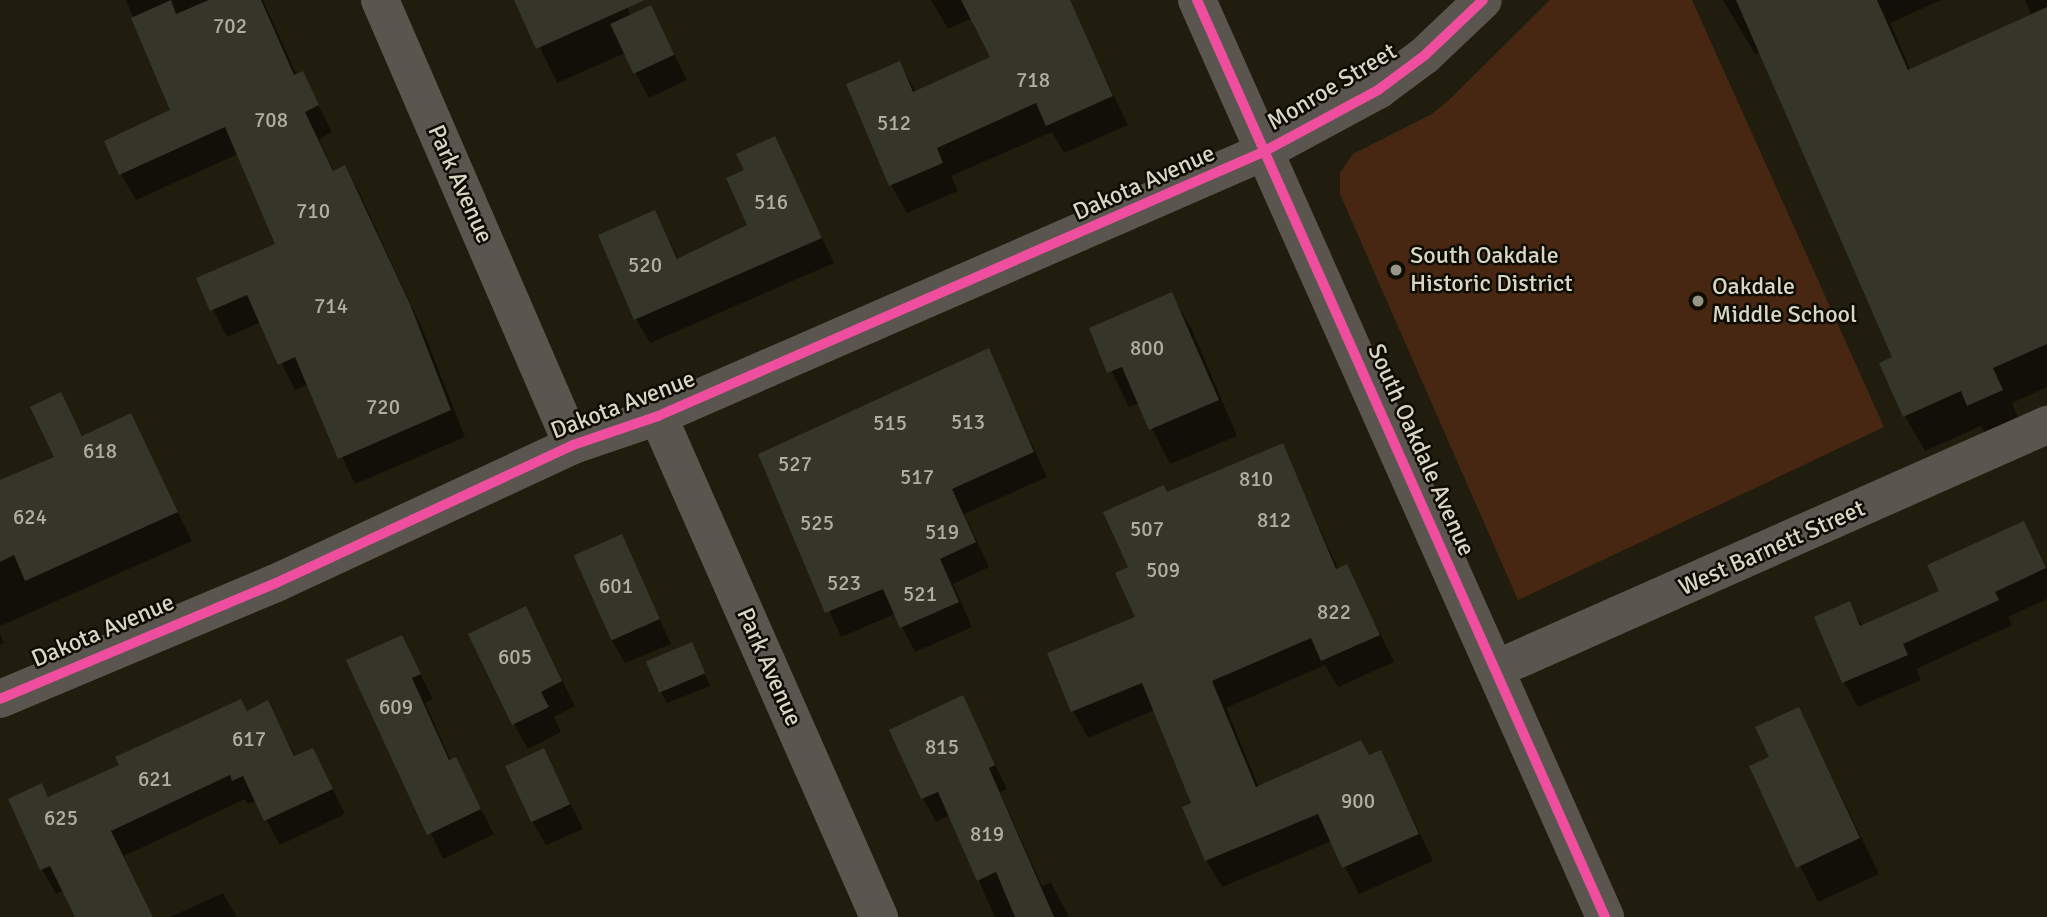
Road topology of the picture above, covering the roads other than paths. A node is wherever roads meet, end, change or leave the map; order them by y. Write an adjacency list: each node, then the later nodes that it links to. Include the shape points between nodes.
1 (380, 0): 7 (street, Park Avenue)
2 (1196, 0): 4 (street, South Oakdale Avenue)
3 (1483, 0): 4 (street, Monroe Street, via 1424,56 1378,90)
4 (1263, 152): 5 (street, Dakota Avenue); 8 (street, South Oakdale Avenue)
5 (658, 416): 7 (street, Dakota Avenue); 10 (street, Park Avenue)
6 (2047, 425): 8 (street, West Barnett Street)
7 (573, 445): 9 (street, Dakota Avenue, via 276,583)
8 (1496, 669): 11 (street, South Oakdale Avenue)
9 (0, 699)
10 (879, 917)
11 (1605, 917)

